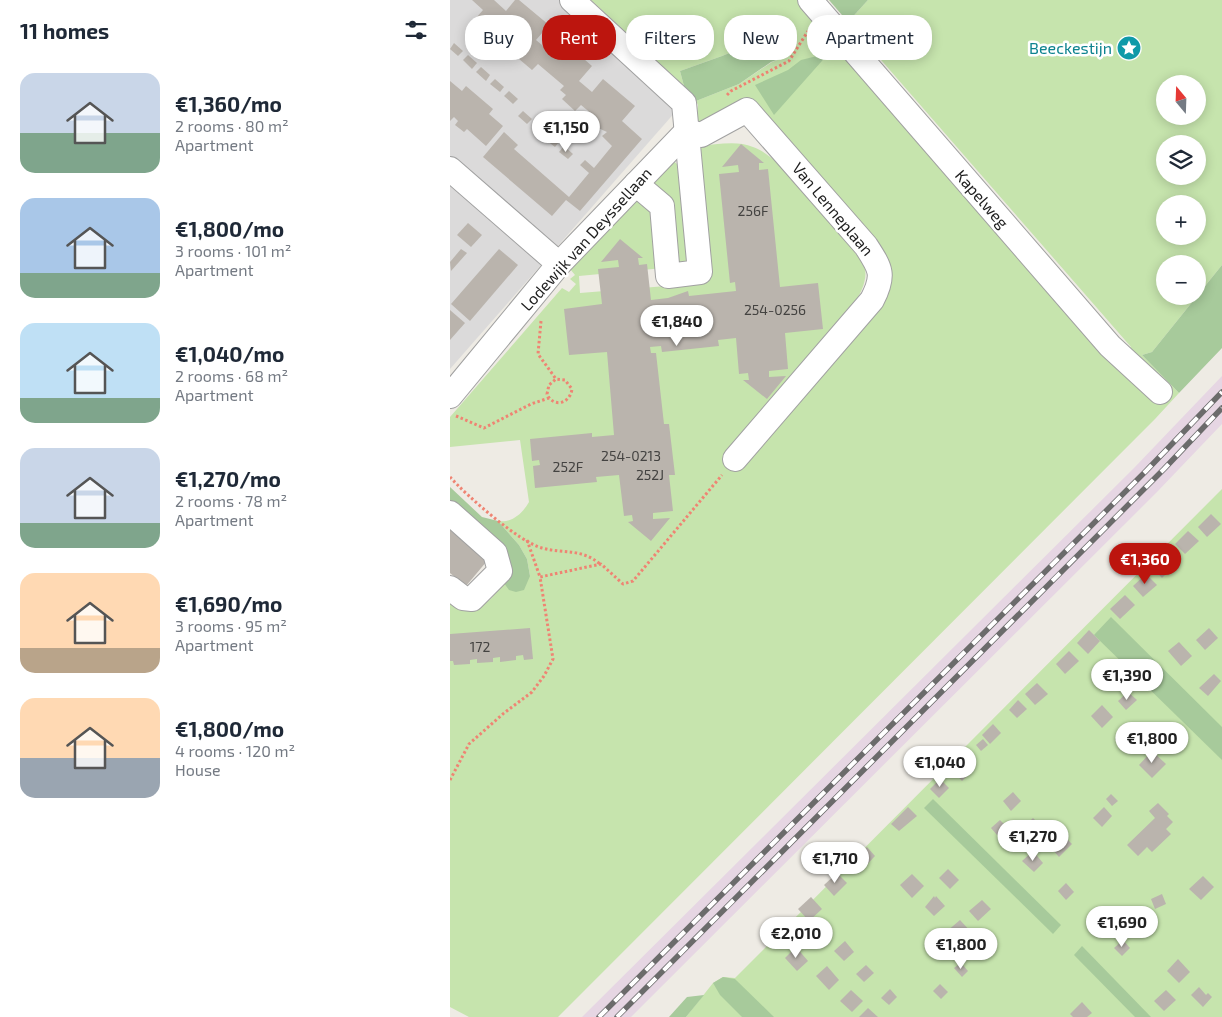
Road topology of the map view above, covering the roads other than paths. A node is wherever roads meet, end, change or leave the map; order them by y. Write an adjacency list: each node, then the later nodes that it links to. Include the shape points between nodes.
1 (572, 0): 3 (street, via 684,103)
2 (814, 4): 7 (street, Kapelweg, via 1110,346)
3 (687, 131): 5 (street, Lodewijk van Deyssellaan); 5 (street, via 700,272 668,276 662,206); 9 (street, Van Lenneplaan, via 701,135 747,110 866,246 878,263 880,274 880,285 872,300)
4 (450, 169): 6 (street)
5 (636, 184): 6 (street, Lodewijk van Deyssellaan)
6 (559, 264): 8 (street, Lodewijk van Deyssellaan)
7 (1160, 392)
8 (452, 406)
9 (735, 459)
10 (450, 513): 11 (street, via 494,553 500,571 472,599 463,598)
11 (450, 588)

